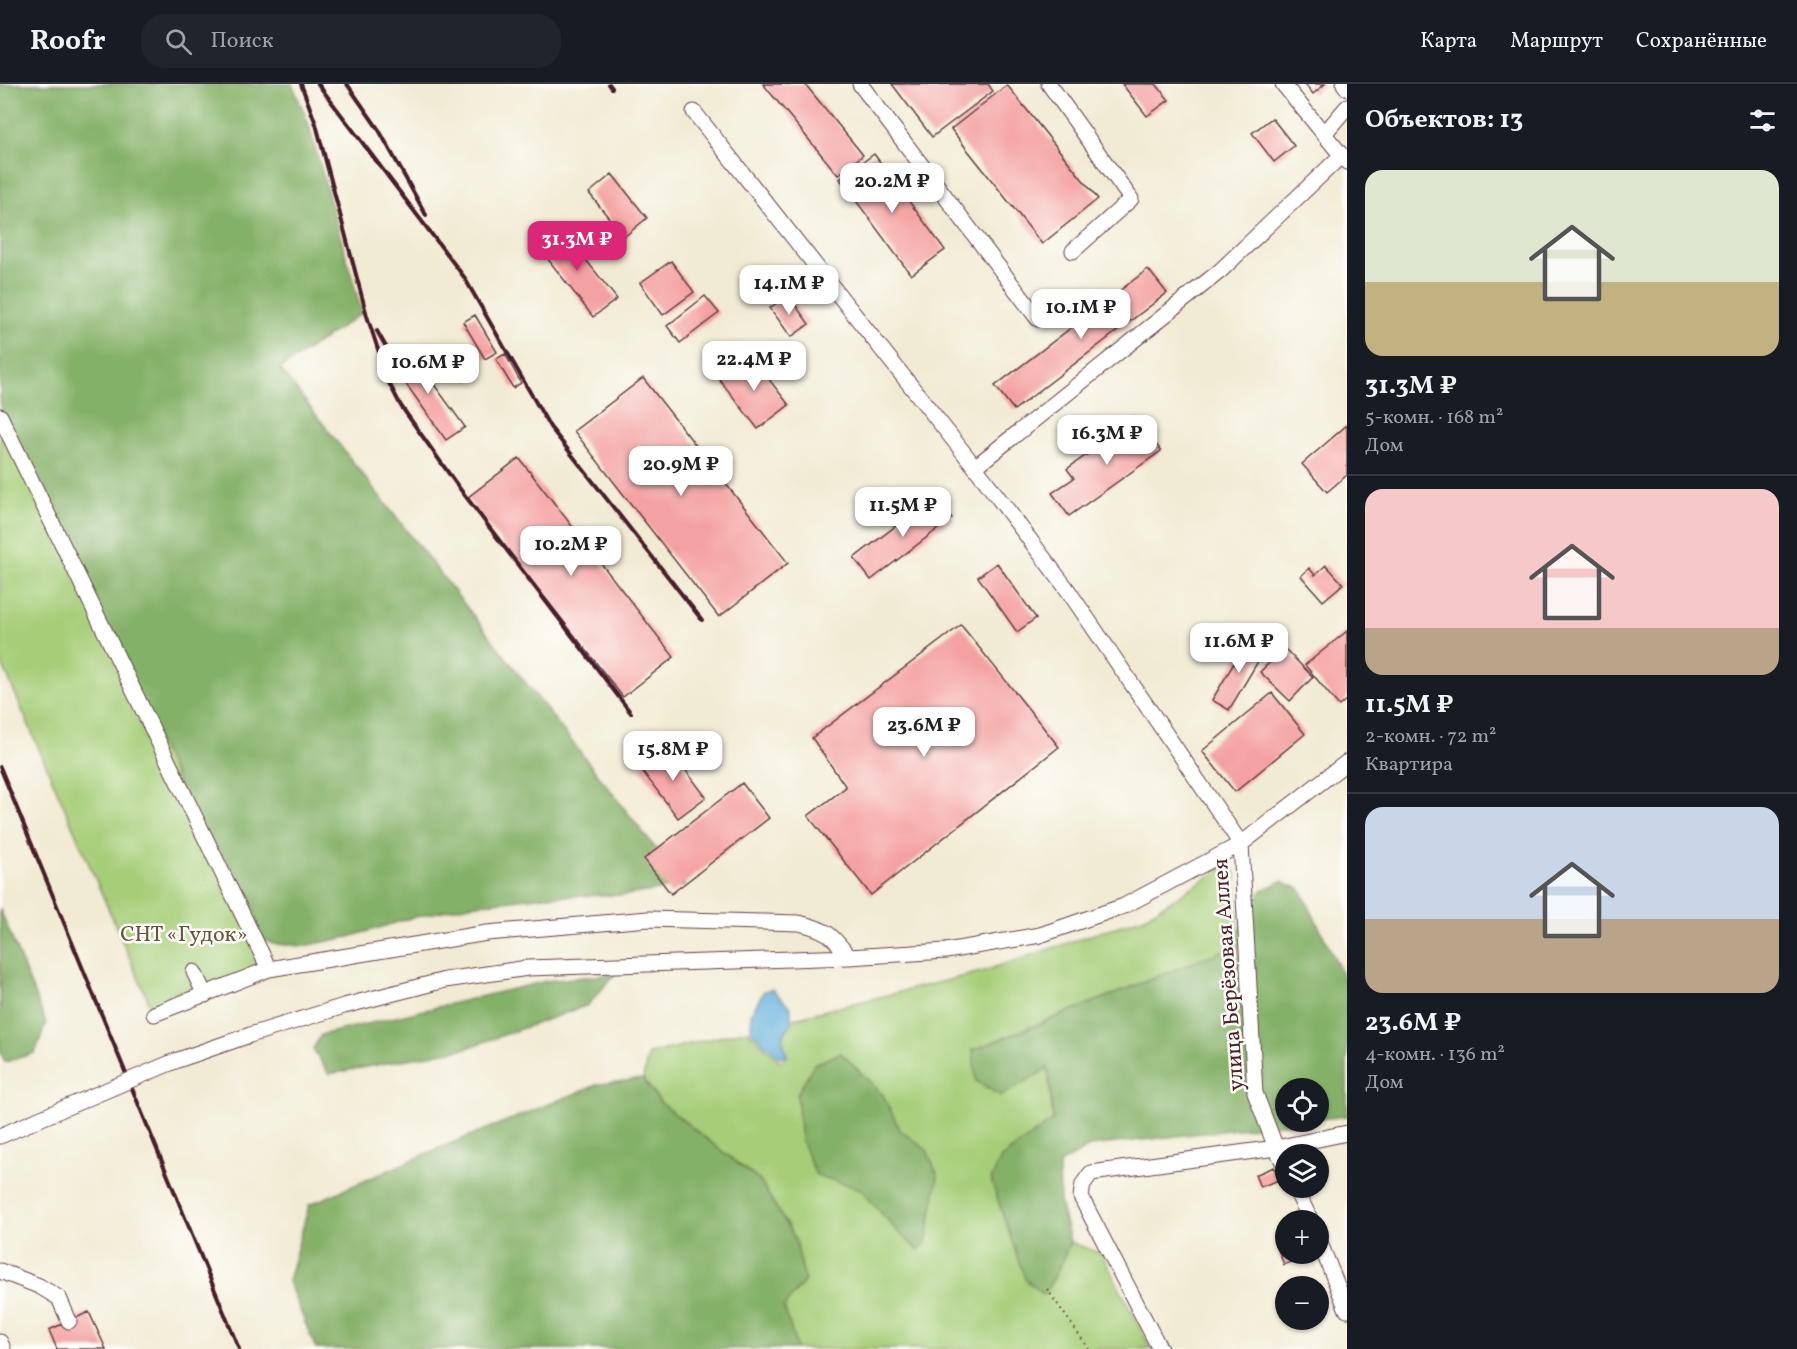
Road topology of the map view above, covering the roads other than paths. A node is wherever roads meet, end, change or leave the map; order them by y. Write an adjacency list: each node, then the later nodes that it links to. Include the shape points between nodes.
1 (860, 84): 11 (street)
2 (1049, 84): 10 (street, via 1131,199)
3 (1283, 84): 8 (street)
4 (1344, 84): 5 (street)
5 (1347, 88)
6 (1347, 107): 8 (street)
7 (694, 112): 13 (street)
8 (1324, 134): 9 (street)
9 (1344, 159): 13 (street, via 1220,271)
10 (1073, 250)
11 (1038, 319)
12 (0, 416): 17 (street)
13 (975, 467): 15 (street, via 1067,589)
14 (1347, 762): 15 (street)
15 (1241, 844): 16 (street, via 1124,906 1040,935 946,951); 24 (street, улица Берёзовая Аллея, via 1256,1093)
16 (849, 957): 17 (street, via 832,935 799,923 648,919 487,933); 22 (street, bridge, via 528,968 455,978 250,1035 176,1061)
17 (268, 969): 19 (street)
18 (195, 972): 19 (street)
19 (205, 994): 20 (street)
20 (154, 1014)
21 (1347, 1133): 23 (street)
22 (0, 1136)
23 (1295, 1144)
24 (1275, 1145)
25 (1275, 1148): 32 (street, via 1091,1173 1083,1184 1081,1197)
26 (1328, 1264): 28 (street)
27 (0, 1271): 29 (street, via 59,1298)
28 (1347, 1310)
29 (69, 1321)
30 (0, 1341): 31 (street)
31 (3, 1349)
32 (1160, 1349)

